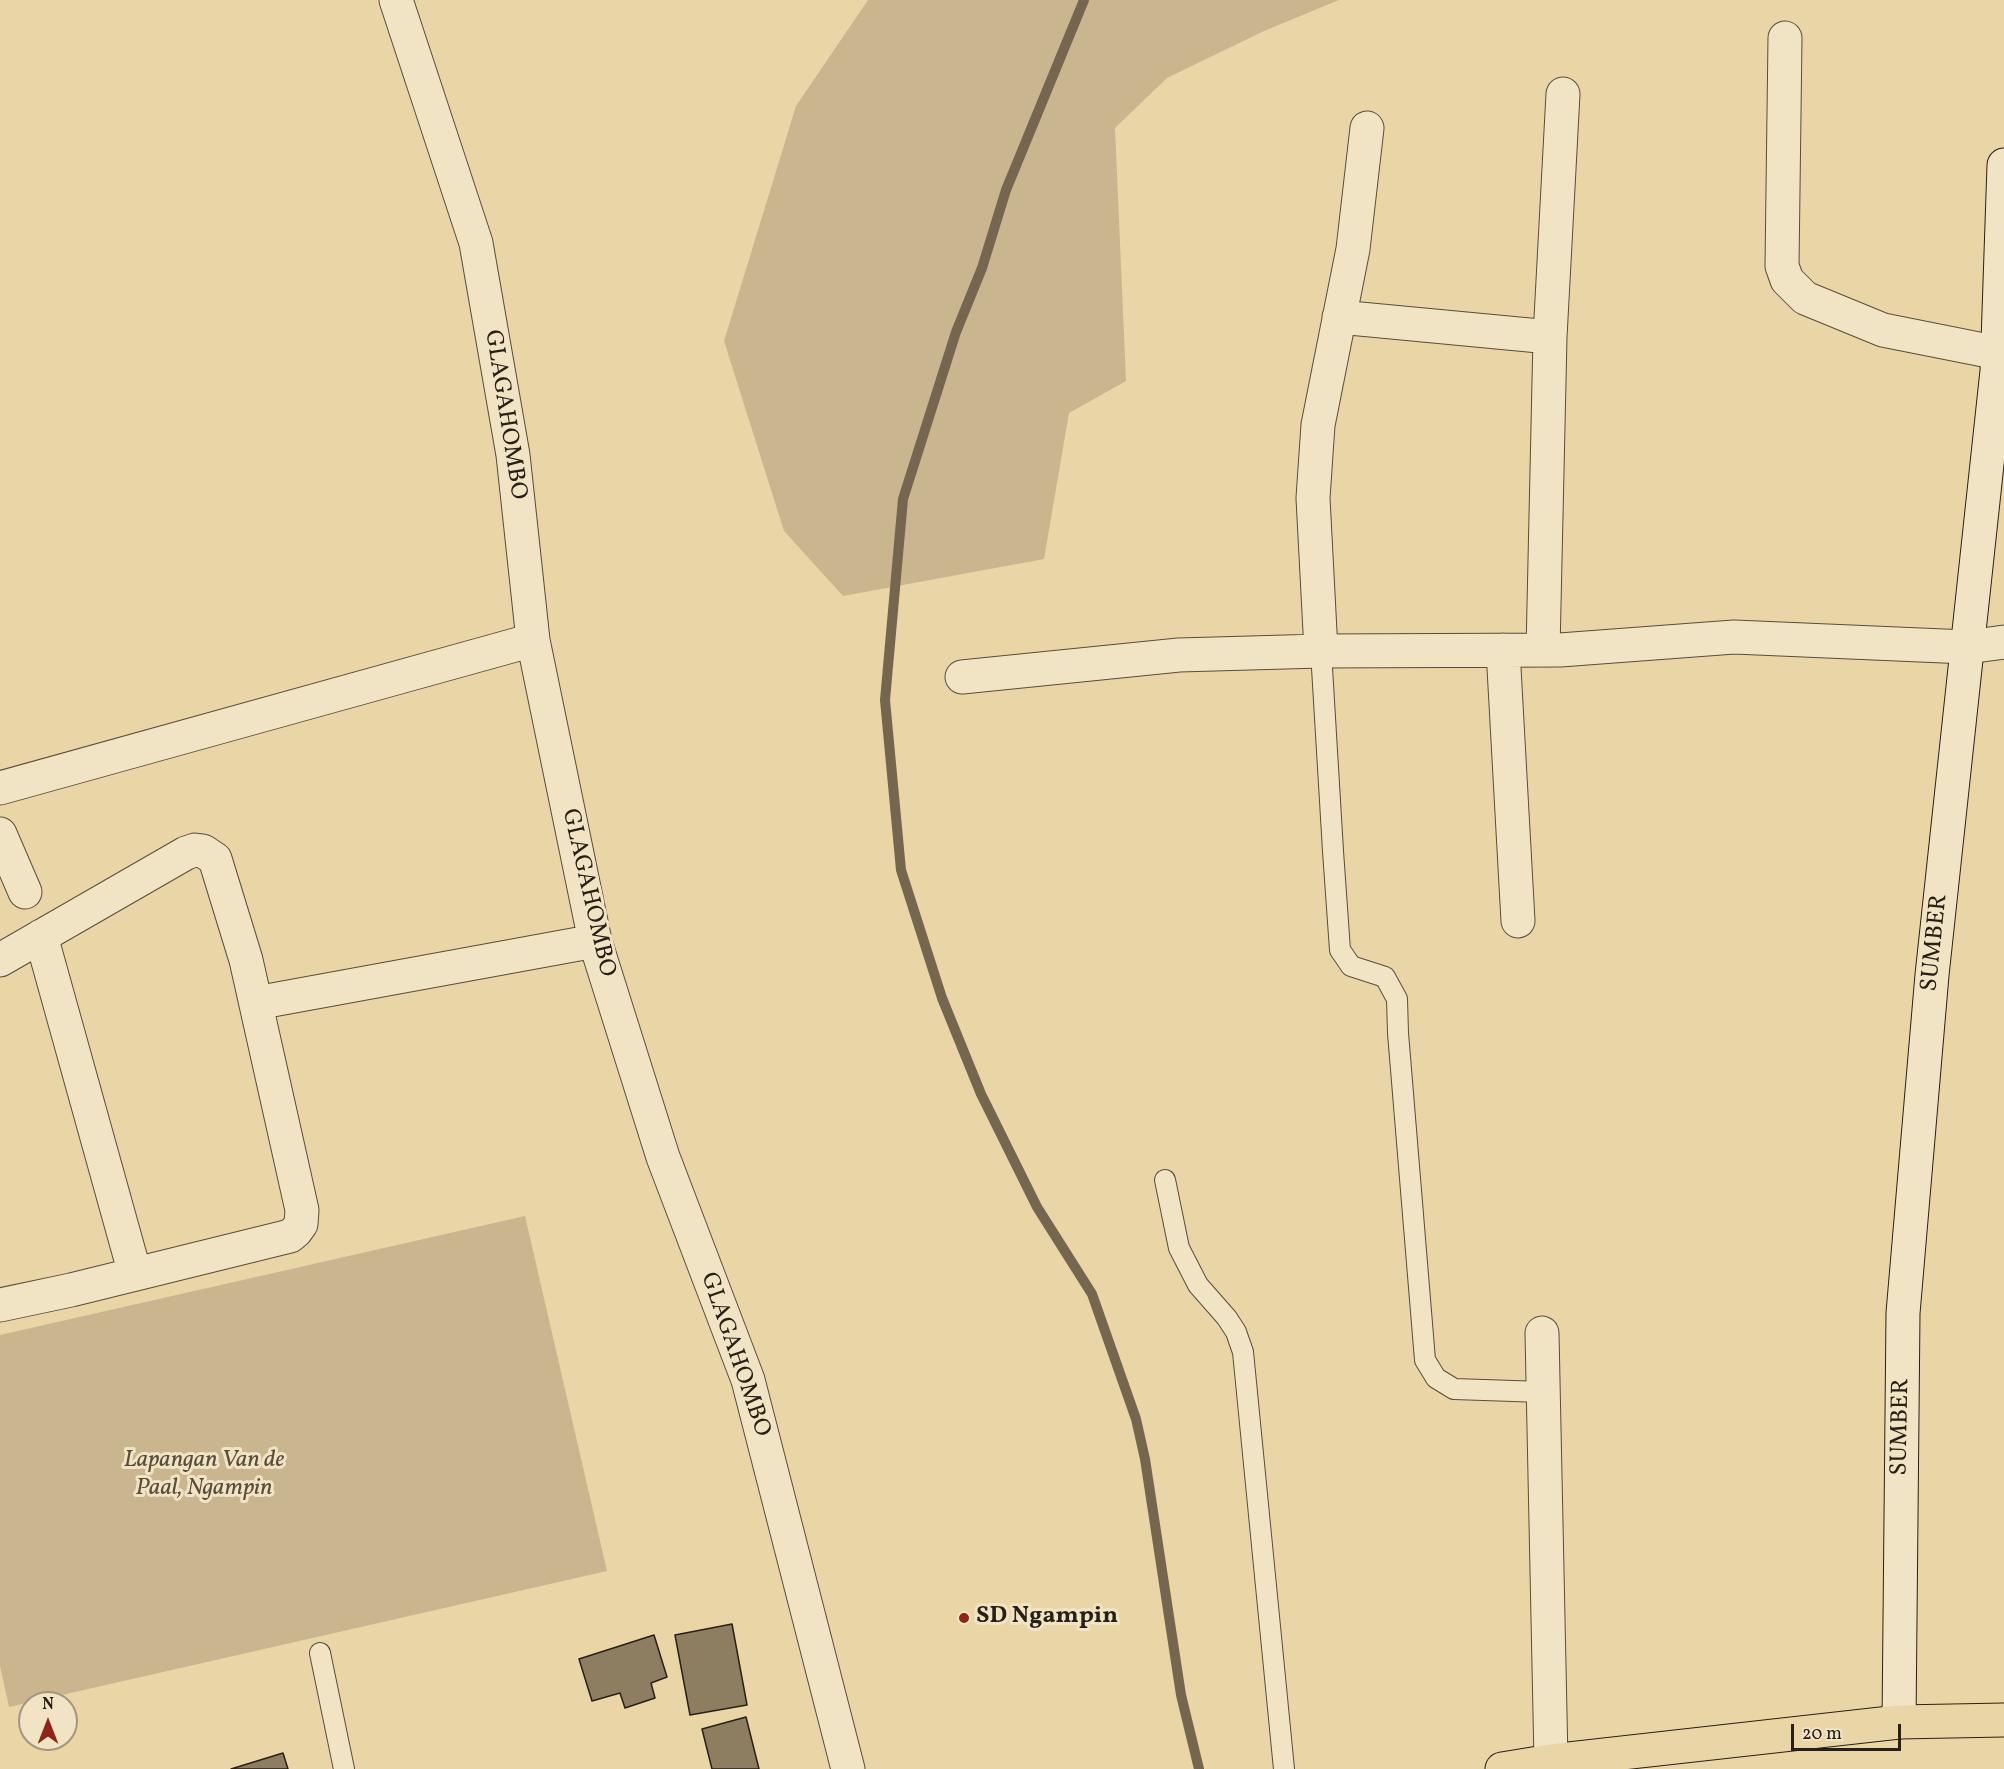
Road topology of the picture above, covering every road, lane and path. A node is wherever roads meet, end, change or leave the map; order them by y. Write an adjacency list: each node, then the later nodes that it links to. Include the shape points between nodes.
1 (396, 0): 9 (street, GLAGAHOMBO, via 476,243 513,455)
2 (1785, 38): 8 (street, via 1782,266 1787,280 1805,298 1883,330)
3 (1563, 94): 7 (street)
4 (1367, 128): 6 (street, via 1353,249)
5 (2004, 165): 8 (street, SUMBER)
6 (1339, 317): 7 (street); 14 (street, via 1318,425 1312,498)
7 (1550, 337): 13 (street)
8 (2001, 354): 11 (street, SUMBER)
9 (533, 640): 16 (street); 21 (street, GLAGAHOMBO)
10 (2004, 642): 11 (street)
11 (1967, 647): 13 (street, via 1734,637); 31 (street, SUMBER, via 1932,975 1903,1313)
12 (1503, 650): 13 (street); 14 (street); 19 (street)
13 (1543, 650)
14 (1321, 651): 15 (street, via 1179,655); 28 (lane, via 1340,950 1351,966 1385,977 1397,999 1425,1360 1437,1378 1454,1389)
15 (962, 677)
16 (0, 788)
17 (0, 834): 18 (street)
18 (25, 892)
19 (1518, 921)
20 (41, 936): 22 (street); 23 (street, via 186,853 203,851 215,859); 25 (street)
21 (595, 941): 23 (street); 34 (street, GLAGAHOMBO, via 663,1158 748,1380)
22 (0, 960)
23 (256, 1003): 25 (street, via 302,1210 300,1224 290,1236)
24 (1165, 1180): 35 (lane, via 1179,1248 1198,1285 1236,1332 1243,1352)
25 (135, 1274): 26 (street)
26 (0, 1305)
27 (1542, 1333): 28 (street)
28 (1543, 1392): 32 (street)
29 (320, 1653): 33 (lane)
30 (2004, 1720): 31 (main road)
31 (1899, 1722): 32 (main road)
32 (1551, 1761): 36 (main road)
33 (344, 1769)
34 (848, 1769)
35 (1284, 1769)
36 (1502, 1769)

